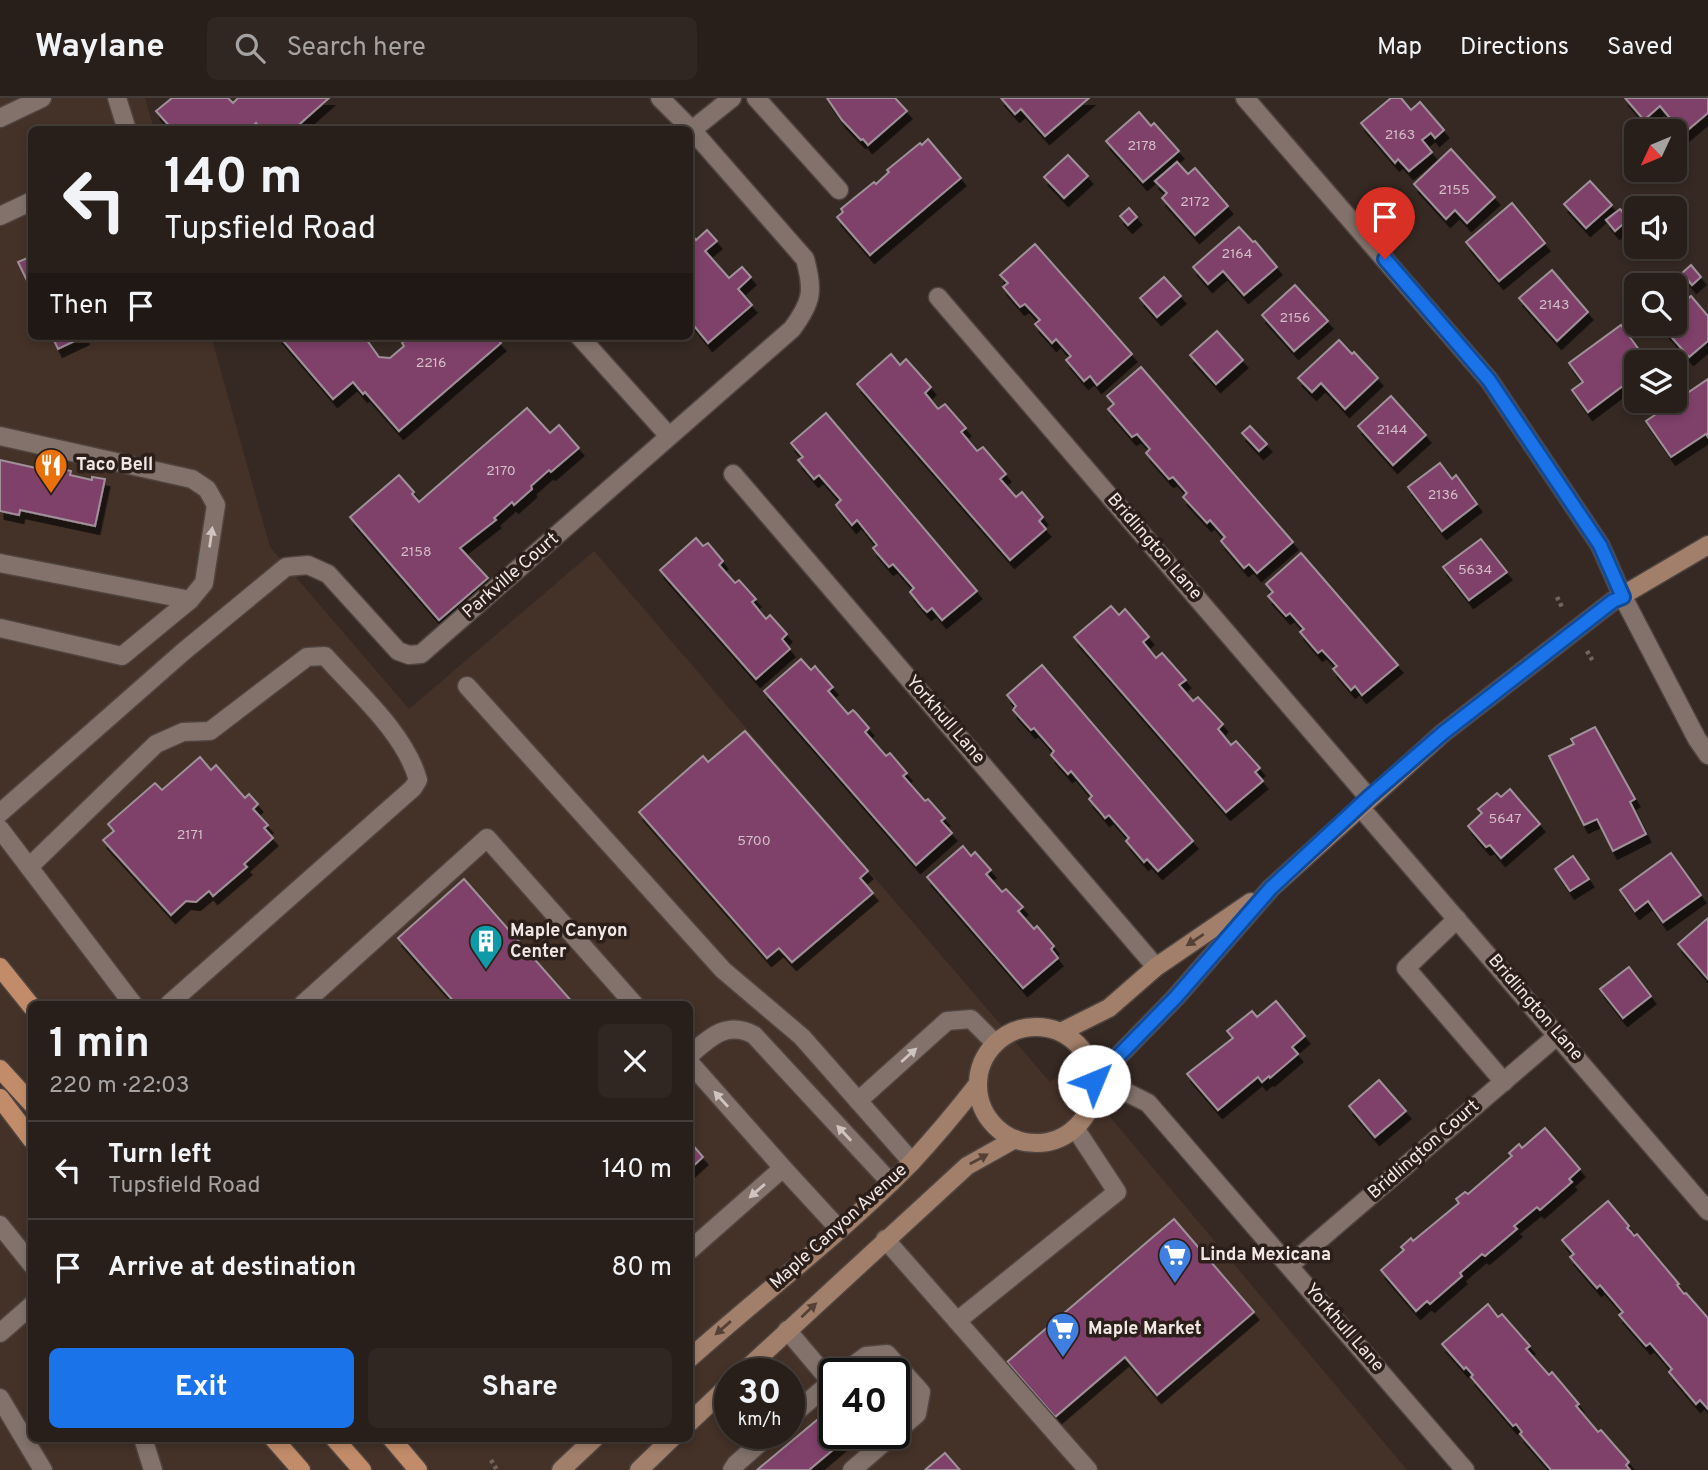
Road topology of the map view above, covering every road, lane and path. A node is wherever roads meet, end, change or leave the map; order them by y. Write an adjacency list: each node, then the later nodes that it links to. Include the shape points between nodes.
1 (42, 98): 7 (street)
2 (117, 98): 8 (street)
3 (660, 98): 9 (street, Parkville Court)
4 (732, 98): 10 (street)
5 (757, 98): 12 (street)
6 (1245, 98): 23 (street, via 1489,380 1600,545)
7 (0, 118)
8 (126, 126)
9 (688, 126)
10 (693, 129)
11 (693, 131): 18 (street, Parkville Court, via 805,259 812,284 808,309 792,329)
12 (839, 190)
13 (28, 203): 14 (street)
14 (0, 216)
15 (938, 297): 31 (street, Bridlington Lane)
16 (583, 340): 18 (street)
17 (0, 436): 24 (street, one-way to 17, via 204,583 216,505 207,489 192,479)
18 (669, 436): 32 (street, Parkville Court, via 421,654 398,651 328,574 308,565 286,567)
19 (733, 474): 38 (street, Yorkhull Lane)
20 (1708, 545): 23 (street)
21 (0, 563): 24 (street)
22 (1557, 597): 25 (path)
23 (1623, 597): 30 (street); 31 (street, via 1443,733)
24 (190, 600): 26 (street, via 122,656)
25 (1563, 608)
26 (0, 628)
27 (1587, 650): 28 (path)
28 (1594, 663)
29 (467, 686): 55 (street, via 723,971 802,1037)
30 (1708, 755)
31 (1364, 802): 35 (street); 36 (street, Bridlington Lane)
32 (0, 813)
33 (0, 829): 34 (street)
34 (29, 867): 39 (street); 40 (street, via 156,744 183,732 210,731 307,657 325,656 391,730 413,760 418,780)
35 (1271, 888): 38 (street, one-way to 38); 52 (street)
36 (1457, 919): 45 (street, Bridlington Lane); 50 (street, via 1406,968)
37 (0, 967): 43 (main road)
38 (1156, 967): 44 (street, via 1109,1008)
39 (131, 1001)
40 (172, 1001)
41 (306, 1001): 42 (street, via 487,838)
42 (631, 1001)
43 (28, 1002)
44 (1060, 1032): 46 (street, via 1026,1027); 52 (street, via 1085,1054)
45 (1559, 1035): 50 (street, Bridlington Court); 62 (street, Bridlington Lane)
46 (995, 1044): 51 (street, via 985,1056); 55 (street, one-way to 46, via 947,1021 971,1019)
47 (693, 1052): 61 (street, one-way to 47, via 754,1035 742,1028 727,1030)
48 (693, 1066): 60 (street, one-way to 48)
49 (0, 1069): 54 (main road)
50 (1504, 1082): 68 (street, Bridlington Court)
51 (977, 1086): 58 (street, via 988,1118); 59 (street, Maple Canyon Avenue)
52 (1094, 1086): 56 (street, via 1091,1104); 68 (street, Yorkhull Lane, via 1126,1092 1148,1103)
53 (0, 1098): 57 (main road)
54 (28, 1100)
55 (858, 1101): 59 (street)
56 (1075, 1128): 58 (street, via 1047,1142); 70 (street, via 1117,1192)
57 (28, 1135)
58 (1015, 1139): 65 (street, one-way to 58, via 967,1166)
59 (912, 1162): 61 (street, Maple Canyon Avenue)
60 (783, 1168): 64 (street); 66 (street, one-way to 66)
61 (891, 1183): 64 (street, Maple Canyon Avenue)
62 (1708, 1211)
63 (0, 1225): 67 (street)
64 (839, 1229): 73 (street, Maple Canyon Avenue, one-way to 73)
65 (885, 1239): 70 (street); 71 (street, one-way to 65)
66 (693, 1247)
67 (28, 1260)
68 (1290, 1265): 105 (street, Yorkhull Lane)
69 (28, 1309): 72 (street)
70 (957, 1321): 104 (street)
71 (787, 1331): 74 (street); 77 (street)
72 (0, 1333)
73 (693, 1355)
74 (758, 1358)
75 (863, 1358): 76 (street, via 887,1354)
76 (891, 1358)
77 (819, 1362)
78 (910, 1380): 84 (street, via 921,1392 918,1414)
79 (819, 1392): 82 (street)
80 (0, 1398): 94 (street)
81 (714, 1399): 83 (street)
82 (805, 1404)
83 (693, 1419)
84 (910, 1421)
85 (145, 1442): 95 (street)
86 (276, 1442): 96 (main road)
87 (338, 1442): 97 (main road)
88 (394, 1442): 98 (main road)
89 (589, 1442): 100 (street)
90 (668, 1442): 101 (street)
91 (753, 1449): 102 (street)
92 (877, 1449): 103 (street)
93 (491, 1460): 99 (path)
94 (43, 1470)
95 (153, 1470)
96 (301, 1470)
97 (362, 1470)
98 (418, 1470)
99 (497, 1470)
100 (561, 1470)
101 (639, 1470)
102 (732, 1470)
103 (852, 1470)
104 (1088, 1470)
105 (1465, 1470)

